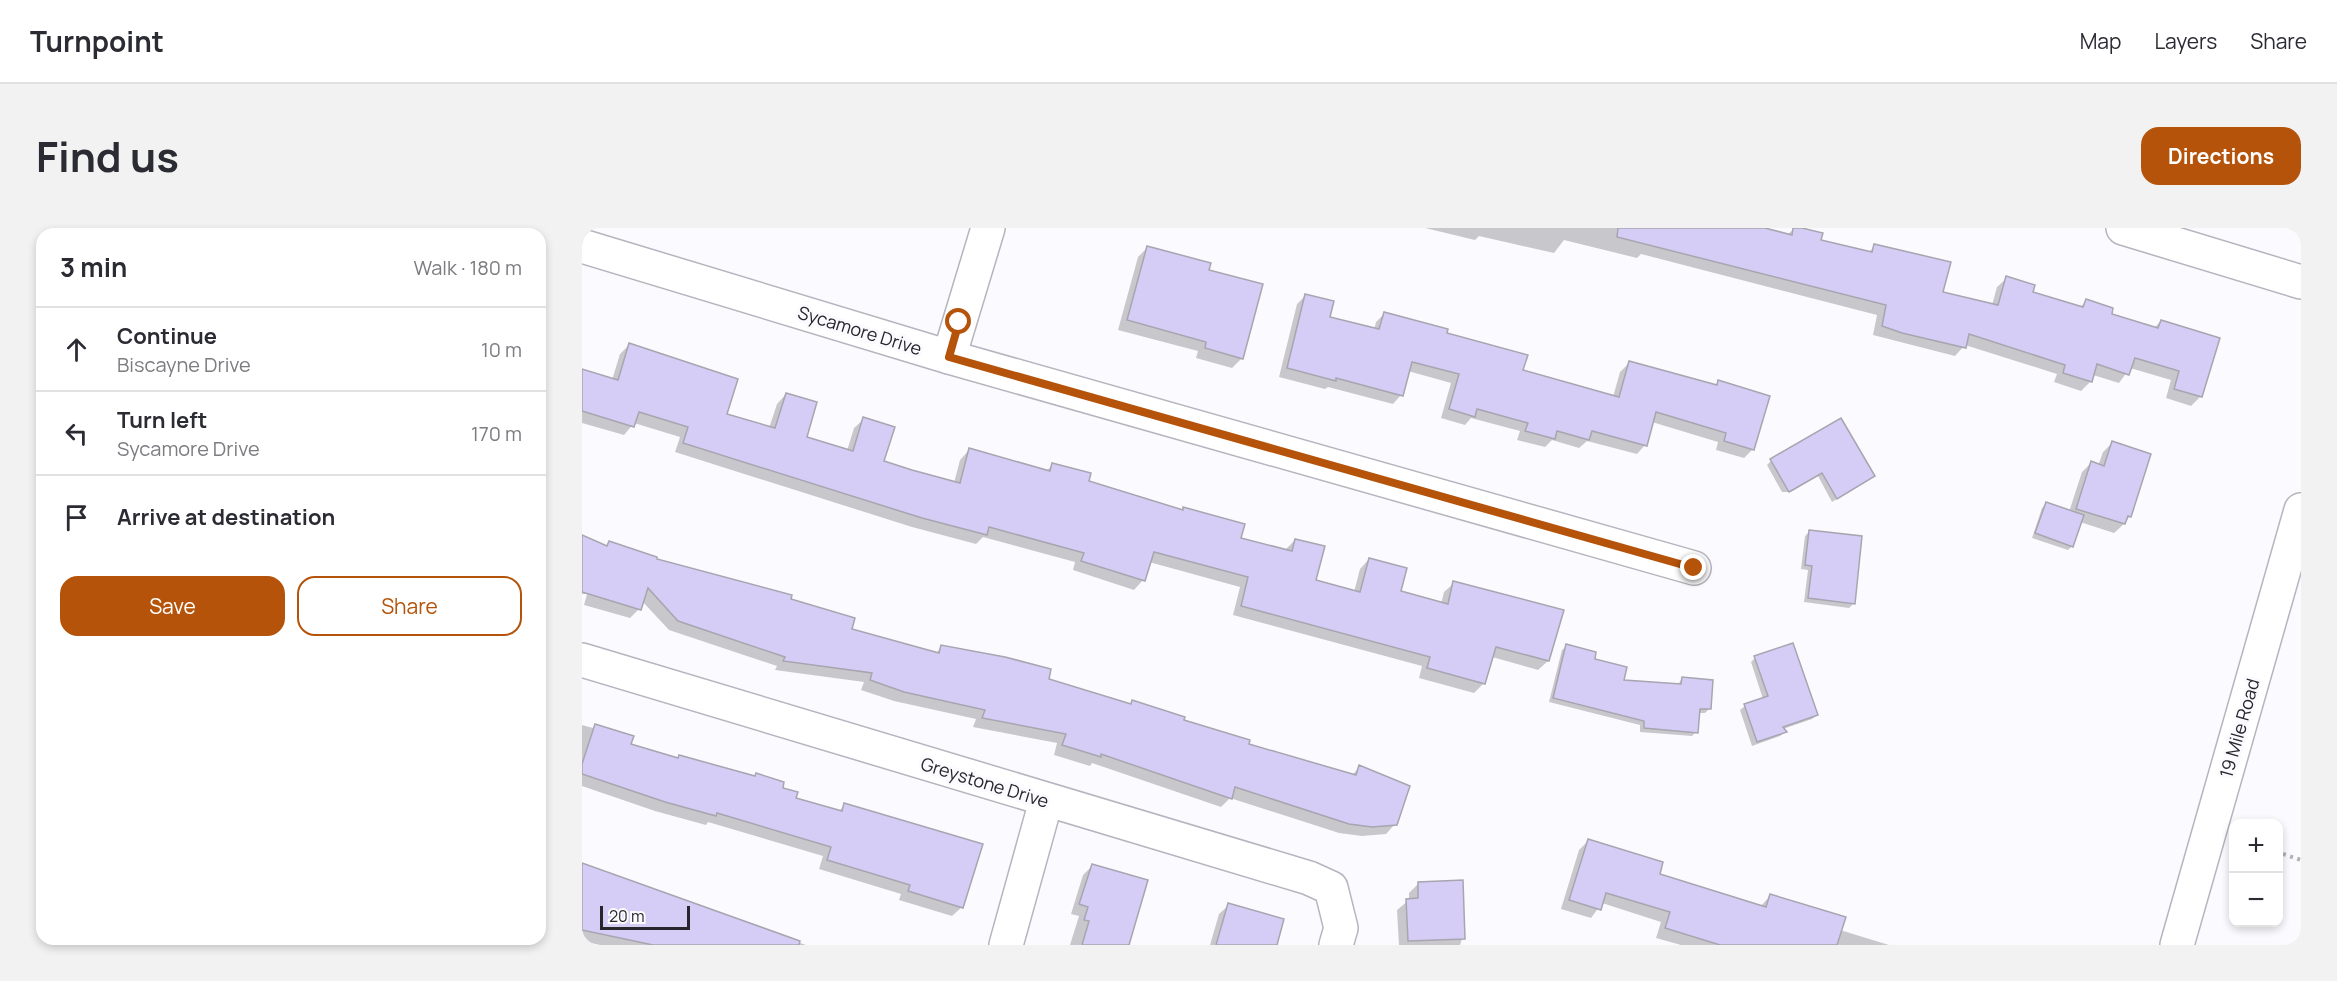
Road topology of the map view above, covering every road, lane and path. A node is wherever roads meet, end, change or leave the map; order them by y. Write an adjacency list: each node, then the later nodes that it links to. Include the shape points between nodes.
1 (988, 228): 5 (street)
2 (2123, 228): 4 (street)
3 (582, 246): 5 (street, Sycamore Drive)
4 (2301, 282)
5 (949, 357): 7 (street, Sycamore Drive)
6 (2301, 510): 14 (street, 19 Mile Road)
7 (1694, 568)
8 (582, 660): 9 (street, Greystone Drive)
9 (1046, 801): 12 (street); 13 (street, Greystone Drive, via 1309,878 1331,888 1341,928)
10 (2283, 854): 11 (path)
11 (2301, 860)
12 (1006, 945)
13 (1336, 945)
14 (2177, 945)

